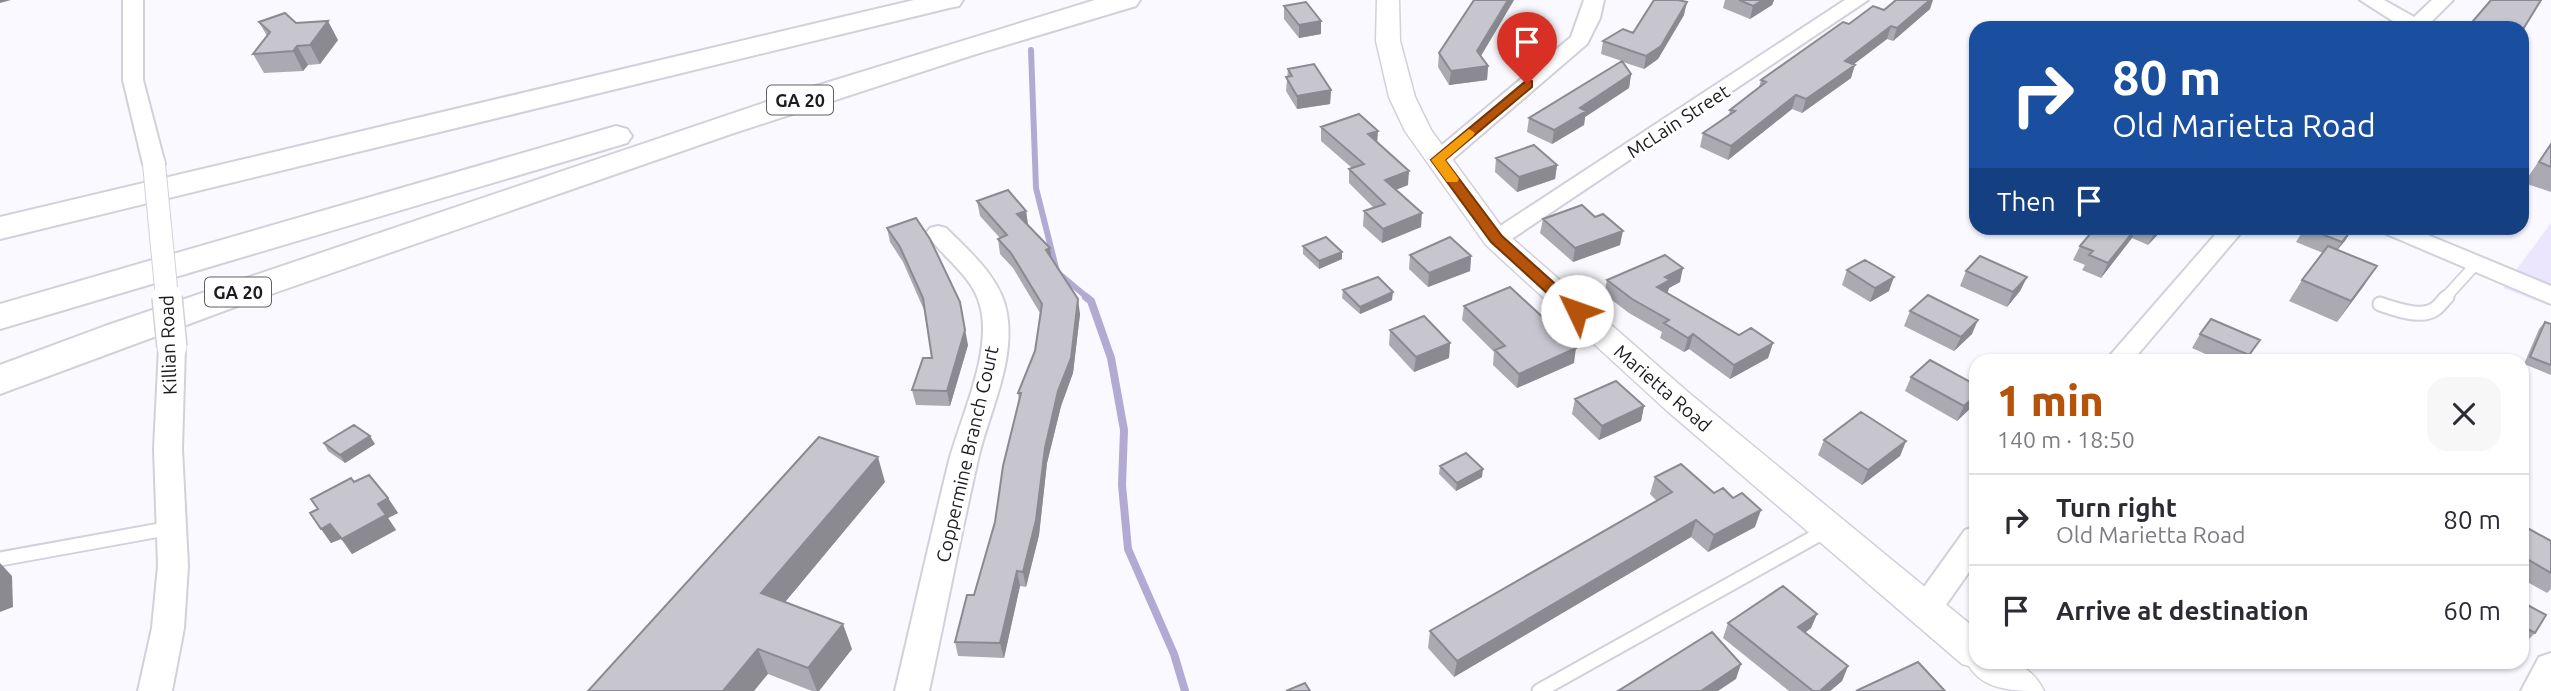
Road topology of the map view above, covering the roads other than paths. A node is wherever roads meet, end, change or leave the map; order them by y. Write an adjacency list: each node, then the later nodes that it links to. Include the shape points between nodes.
1 (133, 0): 13 (street, Killian Road, via 133,80)
2 (949, 0): 13 (highway)
3 (1090, 0): 23 (highway)
4 (1126, 0): 25 (highway, GA 20, via 718,127 190,309)
5 (1388, 0): 12 (street, Marietta Road, via 1388,41 1395,76 1418,131)
6 (1594, 0): 12 (street, via 1580,40)
7 (1858, 0): 19 (street, McLain Street)
8 (2370, 0): 10 (street)
9 (2443, 0): 11 (street)
10 (2405, 21)
11 (2421, 21)
12 (1438, 160): 19 (street, Marietta Road)
13 (147, 178): 14 (highway); 15 (highway); 26 (street, Killian Road, bridge, via 172,347 168,449)
14 (0, 214)
15 (0, 228)
16 (939, 233): 35 (street, Coppermine Branch Court, via 987,292 995,313 995,343)
17 (2227, 235): 24 (street)
18 (2408, 235): 20 (street)
19 (1496, 239): 27 (street, Marietta Road, via 1677,401)
20 (2476, 264): 21 (street); 22 (lane, via 2434,311 2395,310)
21 (2551, 296)
22 (2380, 304)
23 (0, 317)
24 (2124, 354)
25 (0, 380)
26 (172, 527): 29 (lane); 34 (street, Killian Road, via 168,628)
27 (1830, 528): 30 (street, Marietta Road); 36 (lane)
28 (1969, 548): 30 (street)
29 (0, 559)
30 (1926, 610): 31 (street, Marietta Road)
31 (1969, 646)
32 (2551, 667): 38 (street)
33 (1996, 669): 37 (street)
34 (155, 691)
35 (912, 691)
36 (1539, 691)
37 (2024, 691)
38 (2538, 691)

